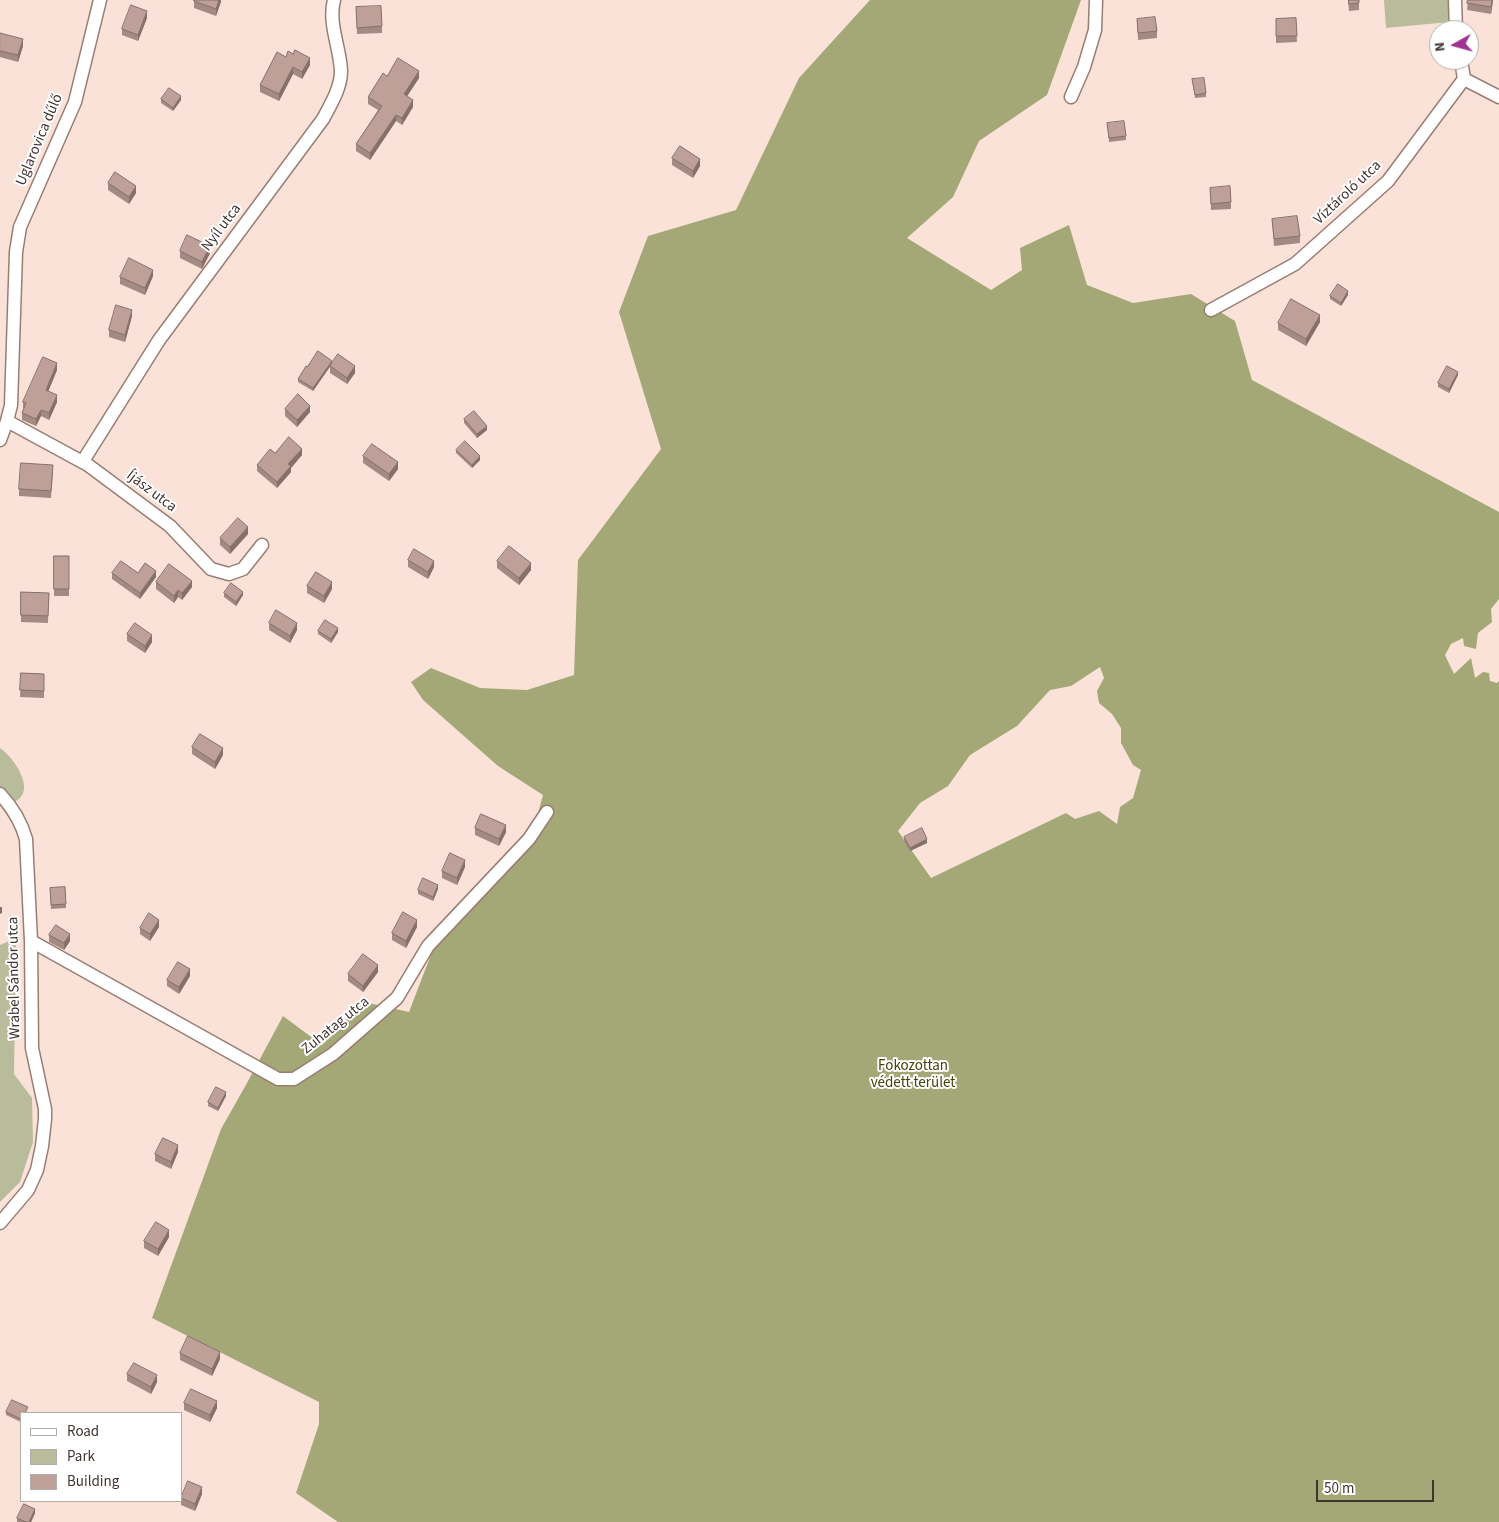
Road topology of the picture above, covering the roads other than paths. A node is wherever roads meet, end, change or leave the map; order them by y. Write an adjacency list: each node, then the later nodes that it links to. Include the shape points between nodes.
1 (100, 0): 11 (street, Uglarovica dűlő, via 75,102 20,227)
2 (334, 0): 13 (street, Nyíl utca, via 334,30 341,72 336,94 323,119 159,340)
3 (1096, 0): 9 (street, via 1095,30)
4 (1455, 0): 5 (street)
5 (1456, 20)
6 (1463, 70): 7 (street)
7 (1464, 79): 8 (street); 10 (street, Víztároló utca, via 1388,180 1295,264)
8 (1499, 96)
9 (1071, 97)
10 (1211, 310)
11 (8, 421): 12 (street, Uglarovica dűlő); 13 (street, Íjász utca)
12 (0, 440)
13 (83, 461): 14 (street, Íjász utca, via 170,526 212,569 229,574 243,568)
14 (262, 545)
15 (0, 794): 17 (street, Wrabel Sándor utca, via 16,813 26,839)
16 (547, 812): 17 (street, Zuhatag utca, via 529,839 428,946 397,998 333,1054 294,1079 278,1079)
17 (31, 940): 18 (street, Wrabel Sándor utca, via 32,1048 45,1109 42,1146 37,1170 28,1190)
18 (0, 1223)

